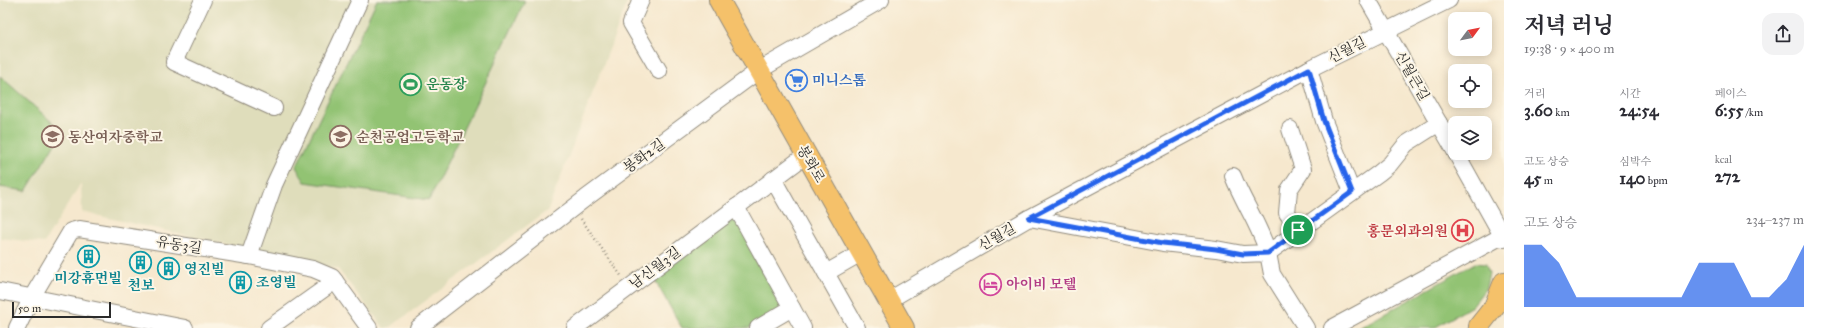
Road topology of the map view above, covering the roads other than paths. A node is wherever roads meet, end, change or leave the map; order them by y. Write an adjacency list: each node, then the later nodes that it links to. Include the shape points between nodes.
1 (203, 0): 12 (street, via 174,62)
2 (360, 0): 27 (street, via 274,185)
3 (641, 0): 10 (street, via 631,23)
4 (719, 0): 11 (main road, 봉화로)
5 (881, 0): 11 (street, 봉화2길)
6 (1368, 0): 8 (street, 신월큰길)
7 (1449, 0): 8 (street, 신월길)
8 (1386, 31): 9 (street, 신월길); 13 (street, 신월큰길)
9 (1309, 69): 20 (street, via 1324,121); 22 (street, 신월길)
10 (659, 71)
11 (758, 71): 16 (main road, 봉화로); 41 (street, 봉화2길, via 573,208)
12 (274, 108)
13 (1439, 123): 15 (street, 신월큰길); 20 (street, via 1406,144 1390,164)
14 (1290, 129): 23 (street, via 1303,170 1289,190 1287,213)
15 (1448, 139)
16 (806, 155): 19 (street, 남신월3길); 25 (main road, 봉화로)
17 (1460, 160): 24 (street, 신월큰길)
18 (1233, 176): 26 (street, via 1246,207 1263,236)
19 (773, 179): 21 (street, 남신월3길); 28 (street)
20 (1352, 192): 23 (street)
21 (736, 207): 34 (street); 42 (street, 남신월3길)
22 (1029, 218): 26 (street, via 1163,243 1243,254); 33 (street, 신월길)
23 (1298, 230): 26 (street)
24 (1503, 237): 48 (street)
25 (861, 253): 28 (street); 33 (main road, 봉화로)
26 (1268, 253): 47 (street, via 1272,274)
27 (249, 256): 29 (street, 유동3길, via 313,269 332,277); 32 (street, 유동3길, via 79,229 71,231)
28 (826, 273): 45 (street)
29 (335, 281): 39 (street); 40 (street, 유동3길)
30 (1504, 282): 36 (main road, via 1494,307)
31 (0, 291): 32 (street)
32 (32, 297): 37 (street, 유동3길); 38 (street)
33 (889, 300): 46 (main road, 봉화로)
34 (792, 308): 43 (street); 44 (street)
35 (1504, 311): 36 (main road)
36 (1477, 327)
37 (16, 328)
38 (185, 328)
39 (269, 328)
40 (369, 328)
41 (418, 328)
42 (575, 328)
43 (758, 328)
44 (803, 328)
45 (857, 328)
46 (904, 328)
47 (1306, 328)
48 (1332, 328)

